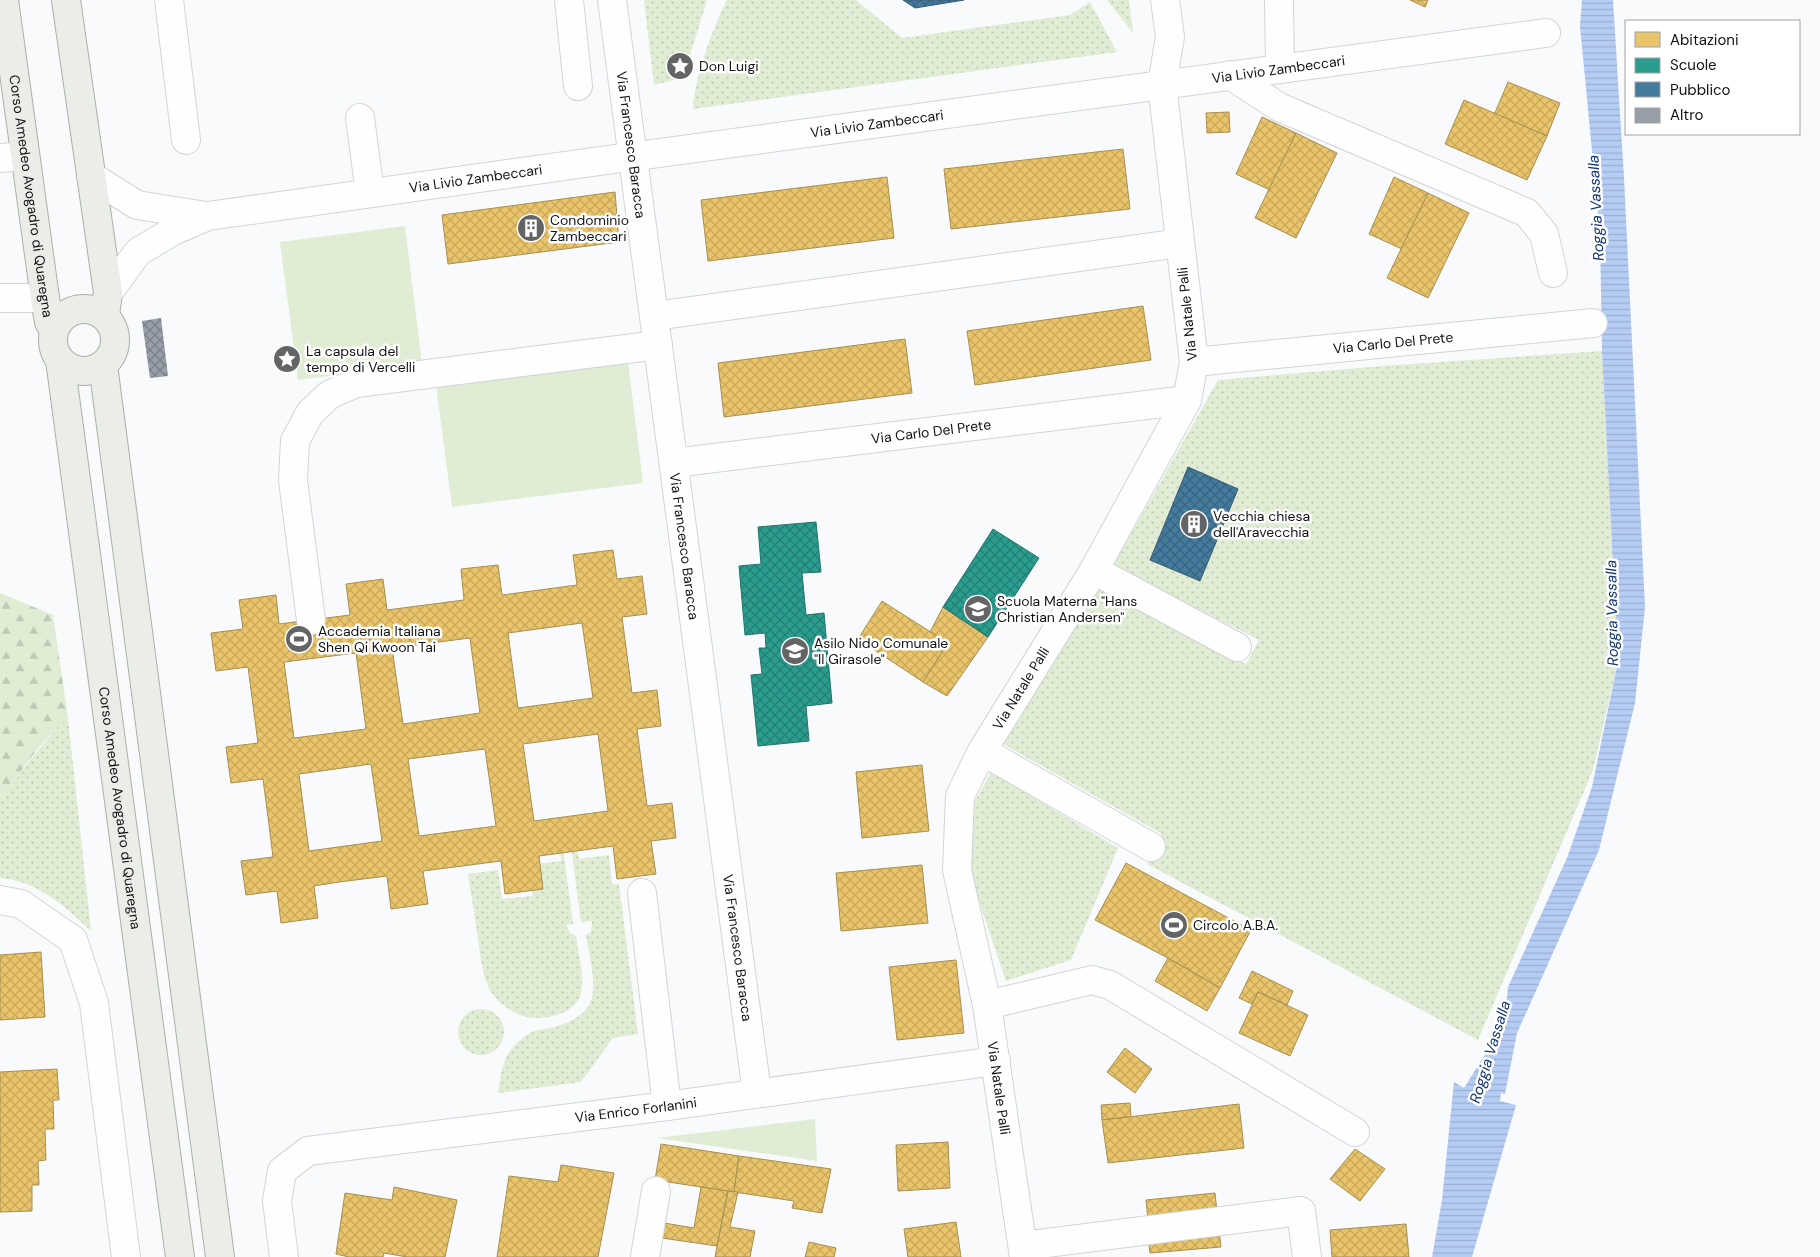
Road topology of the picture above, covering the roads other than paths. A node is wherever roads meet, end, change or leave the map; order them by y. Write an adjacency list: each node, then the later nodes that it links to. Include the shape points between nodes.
1 (4, 0): 9 (main road, Corso Amedeo Avogadro di Quaregna)
2 (66, 0): 18 (main road)
3 (169, 0): 15 (street)
4 (569, 0): 13 (street)
5 (612, 0): 16 (street, Via Francesco Baracca)
6 (1165, 0): 12 (street, Via Natale Palli, via 1170,37)
7 (1279, 0): 10 (street)
8 (1546, 33): 10 (street, Via Livio Zambeccari)
9 (7, 68): 17 (main road, Corso Amedeo Avogadro di Quaregna)
10 (1280, 69): 11 (street, Via Livio Zambeccari)
11 (1230, 75): 12 (street, Via Livio Zambeccari); 22 (street, via 1279,107 1527,213 1544,234)
12 (1162, 84): 16 (street, Via Livio Zambeccari); 21 (street, Via Natale Palli)
13 (578, 86)
14 (360, 118): 19 (street)
15 (186, 140)
16 (633, 156): 19 (street, Via Livio Zambeccari); 26 (street, Via Francesco Baracca)
17 (13, 157): 24 (main road, Corso Amedeo Avogadro di Quaregna)
18 (91, 176): 20 (street, Via Livio Zambeccari, via 137,205); 25 (main road)
19 (370, 193): 20 (street, Via Livio Zambeccari)
20 (208, 216): 25 (street, Via Livio Zambeccari, via 173,231 138,252)
21 (1180, 244): 26 (street); 31 (street, Via Natale Palli)
22 (1553, 273)
23 (0, 298): 24 (street)
24 (45, 298): 28 (main road, Corso Amedeo Avogadro di Quaregna, via 49,322)
25 (106, 304): 28 (main road, Corso Amedeo Avogadro di Quaregna, via 96,310 76,309 58,321); 32 (main road, via 116,341)
26 (654, 316): 29 (street, Via Francesco Baracca)
27 (1593, 323): 31 (street, Via Carlo Del Prete)
28 (54, 330): 30 (main road, Corso Amedeo Avogadro di Quaregna, via 54,346)
29 (658, 345): 34 (street, Via Francesco Baracca); 36 (street, via 356,383 329,395 310,413 295,441 293,480)
30 (60, 360): 32 (main road, via 76,370 94,370); 50 (main road, Corso Amedeo Avogadro di Quaregna)
31 (1194, 362): 33 (street, Via Natale Palli)
32 (103, 366): 51 (main road)
33 (1187, 400): 34 (street, Via Carlo Del Prete); 35 (street, Via Natale Palli)
34 (674, 462): 44 (street, Via Francesco Baracca)
35 (1094, 570): 37 (street); 38 (street, Via Natale Palli)
36 (311, 620)
37 (1236, 647)
38 (982, 751): 39 (street); 42 (street, Via Natale Palli, via 960,796 957,870)
39 (1151, 847)
40 (642, 893): 45 (street)
41 (0, 900): 49 (street, via 22,904 73,940 94,1003)
42 (987, 1005): 43 (street, Via Natale Palli); 46 (street, via 1092,980 1110,985)
43 (996, 1061): 44 (street, Via Enrico Forlanini); 48 (street, Via Natale Palli)
44 (757, 1093): 45 (street, Via Enrico Forlanini)
45 (667, 1106): 52 (street, Via Enrico Forlanini, via 308,1151 282,1171 277,1201)
46 (1355, 1132)
47 (656, 1191): 53 (street)
48 (1023, 1252): 54 (street, via 1301,1211)
49 (126, 1257)
50 (180, 1257)
51 (220, 1257)
52 (284, 1257)
53 (645, 1257)
54 (1307, 1257)

